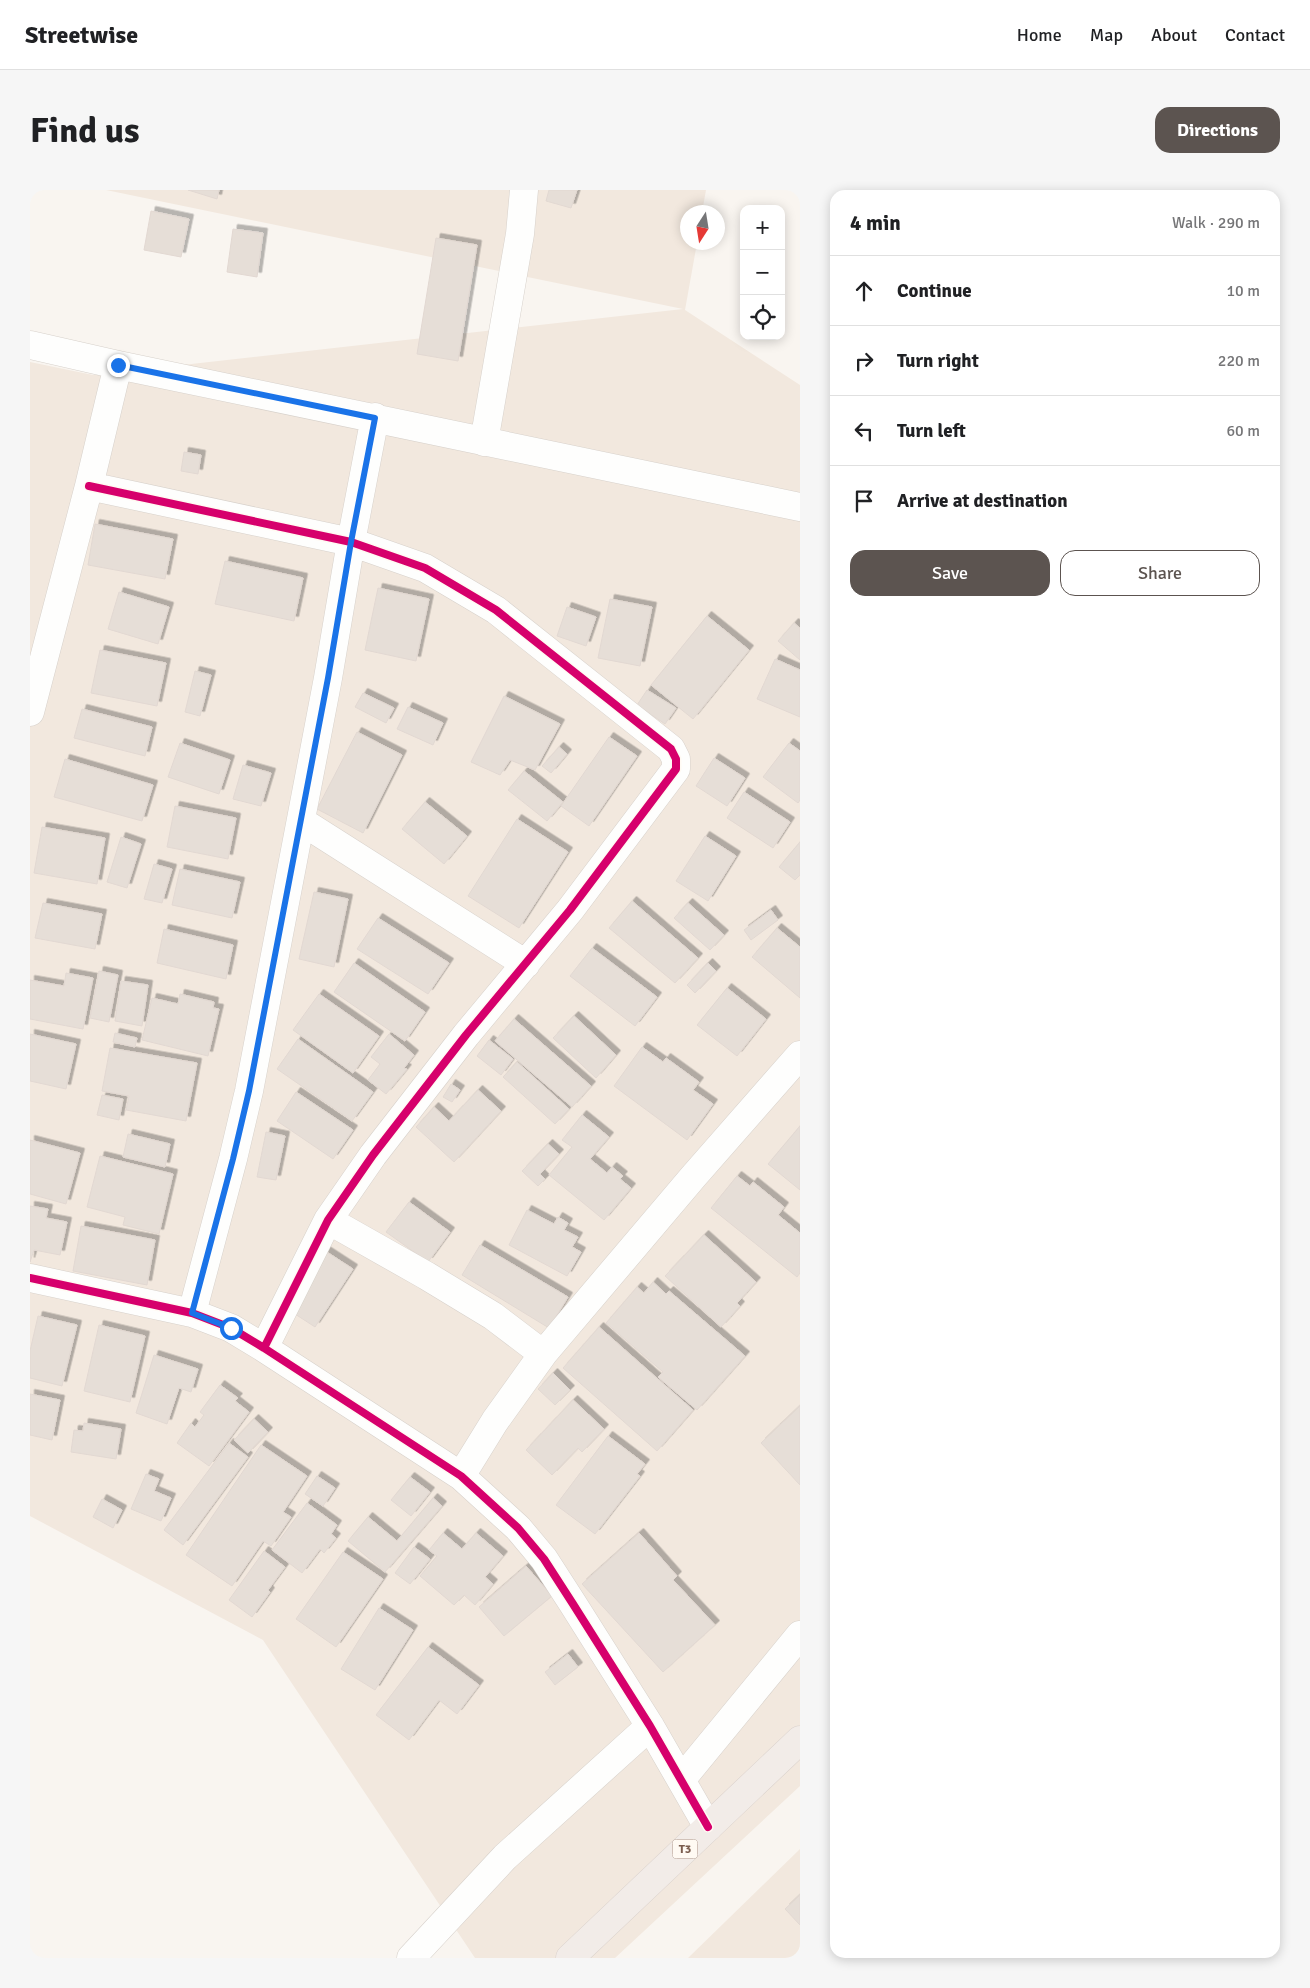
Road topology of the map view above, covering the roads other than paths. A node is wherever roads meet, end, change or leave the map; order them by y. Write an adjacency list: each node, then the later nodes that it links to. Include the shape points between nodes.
1 (524, 190): 5 (street, via 520,234)
2 (30, 345): 3 (street)
3 (118, 365): 4 (street); 6 (street)
4 (375, 418): 5 (street); 8 (street)
5 (484, 442): 7 (street)
6 (90, 486): 8 (street); 9 (street)
7 (800, 507)
8 (351, 542): 10 (street); 11 (street, via 425,568 496,610 671,749 676,759 676,769)
9 (30, 712)
10 (301, 821): 11 (street); 15 (street, via 247,1099)
11 (526, 964): 13 (street, via 379,1147)
12 (800, 1055): 17 (street)
13 (328, 1220): 16 (street); 17 (street, via 493,1316)
14 (30, 1278): 15 (street)
15 (192, 1313): 16 (street, via 231,1328)
16 (264, 1348): 18 (street)
17 (543, 1354): 18 (street)
18 (461, 1476): 20 (street, via 518,1528 544,1559)
19 (800, 1635): 22 (street)
20 (650, 1726): 22 (street); 24 (street, via 505,1857)
21 (800, 1740): 23 (highway, T3)
22 (681, 1780): 23 (street)
23 (708, 1827): 25 (highway, T3)
24 (411, 1958)
25 (570, 1958)

